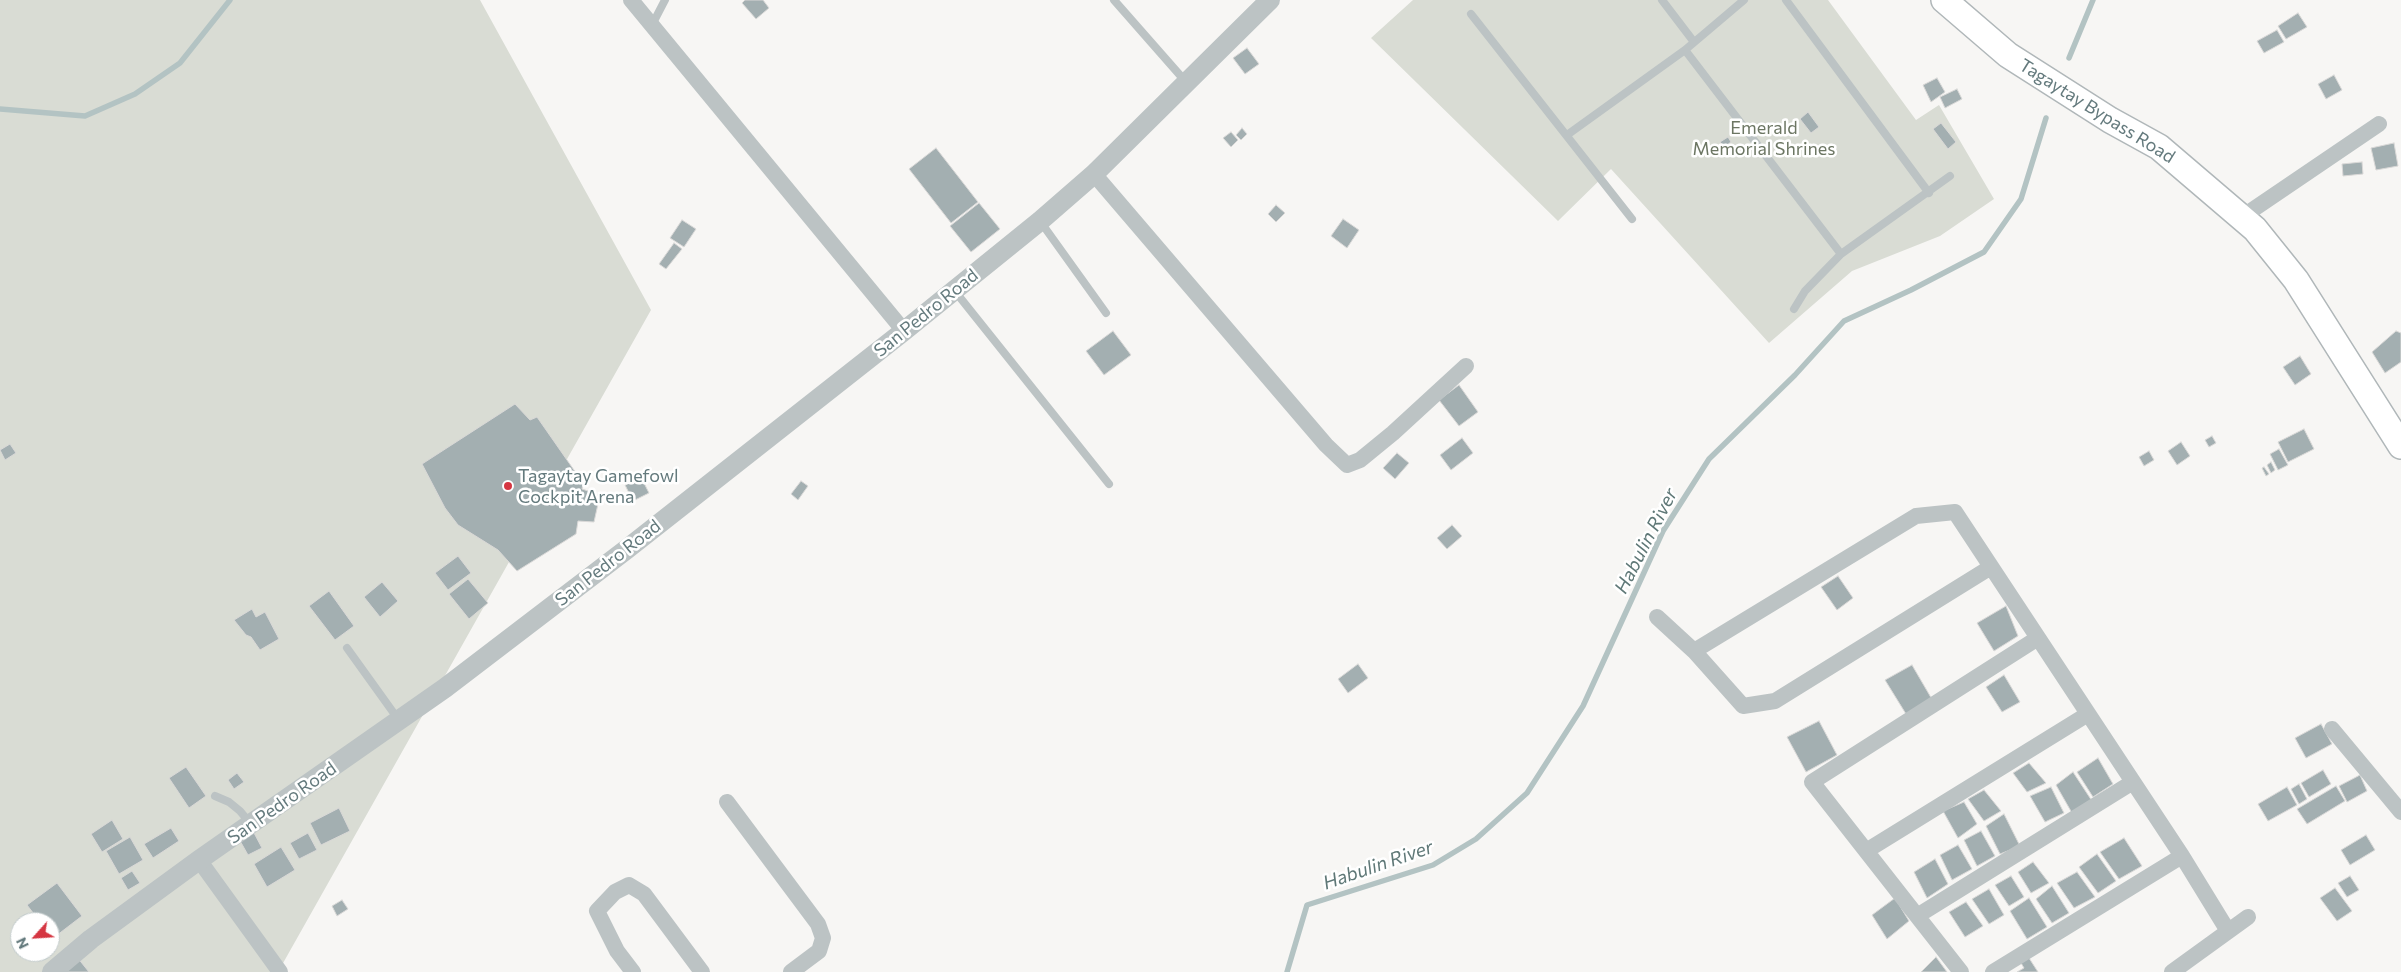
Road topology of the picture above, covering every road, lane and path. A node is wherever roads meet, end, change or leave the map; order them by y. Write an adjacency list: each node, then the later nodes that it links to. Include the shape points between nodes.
1 (631, 0): 10 (street)
2 (665, 0): 10 (lane)
3 (1114, 0): 13 (lane)
4 (1270, 0): 13 (street, San Pedro Road)
5 (1662, 0): 11 (lane)
6 (1744, 0): 11 (lane)
7 (1786, 0): 18 (lane)
8 (1944, 0): 19 (main road, Tagaytay Bypass Road, via 2008,55 2159,147)
9 (1471, 14): 15 (lane)
10 (652, 25): 26 (street)
11 (1694, 42): 12 (lane)
12 (1685, 50): 15 (lane); 22 (lane)
13 (1186, 82): 16 (street, San Pedro Road)
14 (2379, 124): 19 (street)
15 (1567, 135): 20 (lane)
16 (1094, 174): 21 (street, San Pedro Road); 27 (street, via 1326,445 1347,465 1360,460 1393,433)
17 (1950, 176): 18 (lane)
18 (1929, 193): 22 (lane)
19 (2242, 216): 28 (main road, Tagaytay Bypass Road, via 2296,280)
20 (1632, 219)
21 (1040, 221): 23 (street, San Pedro Road); 25 (lane)
22 (1841, 254): 24 (lane, via 1805,291)
23 (954, 290): 26 (street, San Pedro Road); 30 (lane)
24 (1794, 309)
25 (1106, 313)
26 (904, 331): 37 (street, San Pedro Road, via 627,549)
27 (1466, 366)
28 (2394, 421): 29 (main road, Tagaytay Bypass Road)
29 (2401, 446)
30 (1109, 484)
31 (1991, 567): 33 (street); 35 (street, via 1775,702 1743,706); 35 (street, via 1955,512 1916,516)
32 (1657, 618): 35 (street)
33 (2038, 638): 36 (street); 44 (street, via 1812,782)
34 (346, 648): 37 (lane)
35 (1694, 651)
36 (2088, 714): 39 (street); 44 (street)
37 (399, 720): 43 (street, San Pedro Road)
38 (2332, 729): 42 (street)
39 (2134, 782): 45 (street); 47 (street)
40 (215, 796): 43 (lane, via 229,802)
41 (727, 802): 54 (street, via 818,924 823,938 818,951)
42 (2401, 812)
43 (251, 824): 46 (street, San Pedro Road)
44 (1866, 851): 47 (street)
45 (2182, 856): 49 (street); 56 (street)
46 (199, 860): 50 (street, San Pedro Road, via 91,939); 51 (street)
47 (1917, 916): 55 (street)
48 (2248, 917): 49 (street)
49 (2228, 931): 57 (street)
50 (52, 972)
51 (280, 972)
52 (633, 972): 53 (street, via 617,951 597,911 615,892 629,885 644,894)
53 (702, 972)
54 (791, 972)
55 (1961, 972)
56 (1993, 972)
57 (2172, 972)

